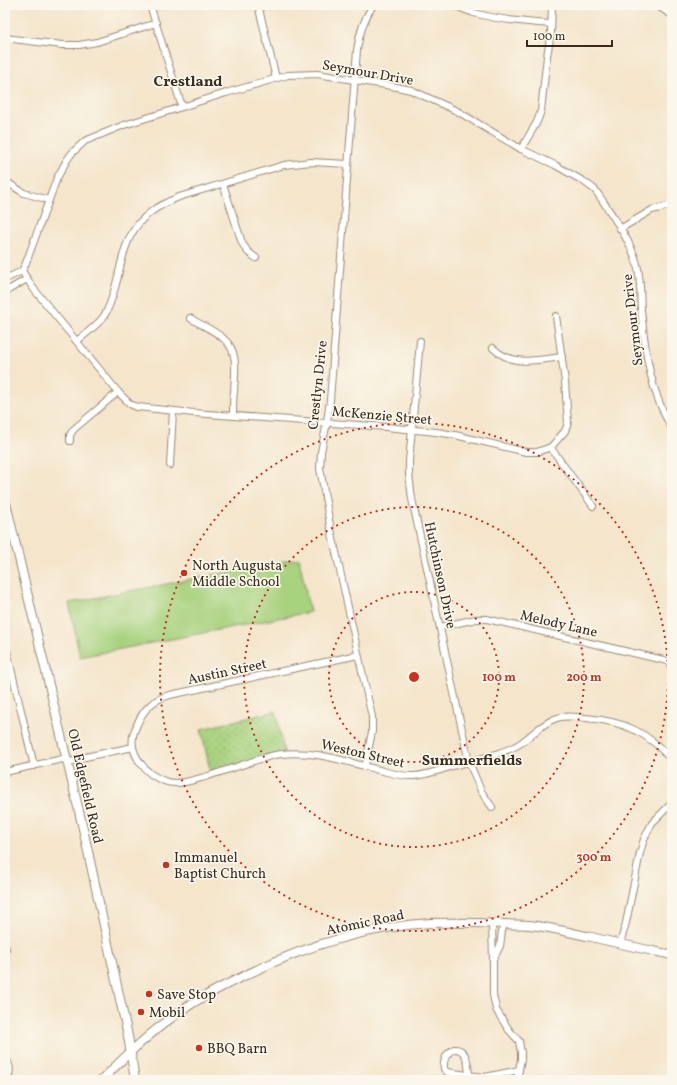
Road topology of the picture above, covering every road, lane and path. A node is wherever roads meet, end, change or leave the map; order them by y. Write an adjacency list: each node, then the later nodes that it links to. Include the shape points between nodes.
1 (150, 5): 8 (street)
2 (258, 5): 11 (street)
3 (373, 5): 12 (street, Crestlyn Drive, via 362,26 358,42)
4 (454, 5): 9 (street, via 489,17)
5 (552, 5): 9 (street)
6 (658, 5): 7 (main road)
7 (672, 14)
8 (156, 23): 10 (street, via 80,45); 13 (street)
9 (551, 24): 14 (street, via 541,111)
10 (5, 38)
11 (276, 78): 12 (street, Seymour Drive, via 317,74); 13 (street, Seymour Drive)
12 (355, 80): 14 (street, Seymour Drive, via 402,88 420,94 457,111); 15 (street, Crestlyn Drive)
13 (182, 107): 18 (street, Seymour Drive, via 124,125 85,141 72,153 61,170)
14 (521, 149): 20 (street, Seymour Drive, via 589,185 598,194)
15 (348, 164): 17 (street, via 294,163); 35 (street, Crestlyn Drive)
16 (5, 181): 18 (street, via 24,193)
17 (223, 184): 21 (street, via 242,243); 28 (street, via 179,197 147,214 130,236 107,312)
18 (49, 200): 22 (street, Seymour Drive)
19 (672, 205): 20 (street, via 652,210)
20 (620, 229): 36 (street, Seymour Drive, via 637,265 646,348 654,388)
21 (256, 258)
22 (22, 271): 23 (street); 24 (street)
23 (5, 279)
24 (27, 279): 25 (street); 28 (street, McKenzie Street)
25 (5, 292)
26 (556, 316): 31 (street)
27 (190, 318): 34 (street, via 231,346 235,360)
28 (77, 341): 32 (street, McKenzie Street)
29 (420, 341): 37 (street, Hutchinson Drive)
30 (493, 348): 31 (street, via 507,357 523,361)
31 (562, 357): 39 (street, via 568,423 565,432)
32 (118, 392): 33 (street, McKenzie Street, via 137,407); 38 (street, via 74,429)
33 (173, 411): 34 (street, McKenzie Street); 40 (street)
34 (233, 415): 35 (street, McKenzie Street)
35 (327, 422): 37 (street, McKenzie Street); 45 (street, Crestlyn Drive, via 320,468)
36 (672, 428)
37 (412, 429): 39 (street, McKenzie Street, via 455,435 526,452); 43 (street, Hutchinson Drive, via 410,487)
38 (70, 441)
39 (551, 448): 42 (street)
40 (170, 465)
41 (5, 499): 48 (main road, Old Edgefield Road)
42 (593, 506)
43 (440, 627): 46 (street, Melody Lane, via 487,619); 50 (street, Hutchinson Drive)
44 (5, 643): 51 (street)
45 (358, 655): 47 (street, Austin Street, via 165,696 149,706 139,718 133,736); 52 (street, Crestlyn Drive, via 373,725)
46 (672, 662)
47 (133, 747): 48 (street); 52 (street, Weston Street, via 146,770 156,777 175,783 192,781 257,760 289,754 323,755)
48 (67, 760): 51 (street); 61 (main road, Old Edgefield Road)
49 (672, 761): 50 (street, Weston Street, via 656,744 628,726 603,719 573,716 549,722 516,745)
50 (469, 762): 52 (street, Weston Street, via 415,776); 55 (street, Hutchinson Drive, via 481,791)
51 (34, 766): 53 (street)
52 (365, 766)
53 (5, 772)
54 (672, 803): 58 (street, via 652,823 644,839)
55 (492, 807)
56 (492, 923): 57 (main road, Atomic Road); 60 (street); 61 (main road, Atomic Road, via 430,923 396,927 298,951 206,995 179,1012)
57 (504, 924): 58 (main road, Atomic Road, via 555,929); 60 (street, via 502,942)
58 (620, 944): 59 (main road, Atomic Road)
59 (672, 954)
60 (493, 961): 63 (street, via 493,995 496,1009 519,1041)
61 (130, 1052): 66 (main road, Atomic Road); 67 (main road, Old Edgefield Road)
62 (5, 1058): 65 (street, via 10,1070)
63 (519, 1070): 64 (street, via 485,1077); 68 (street)
64 (466, 1075): 64 (street, via 447,1072 444,1069 444,1060 448,1052 459,1049 464,1053 469,1074)
65 (7, 1080)
66 (102, 1080)
67 (135, 1080)
68 (517, 1080)

